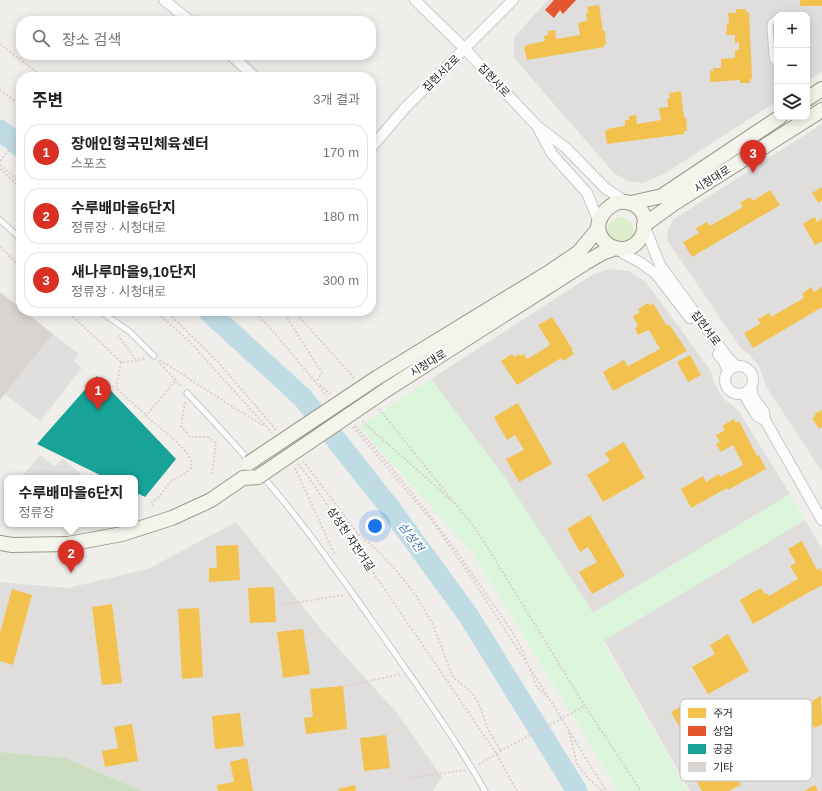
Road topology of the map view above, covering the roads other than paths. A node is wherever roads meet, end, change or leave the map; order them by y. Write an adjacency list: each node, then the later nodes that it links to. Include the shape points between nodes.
1 (164, 0): 4 (street)
2 (415, 0): 6 (street, 집현서로)
3 (513, 0): 6 (street, 집현서2로)
4 (184, 16)
5 (774, 20): 7 (lane, via 770,26)
6 (465, 49): 12 (street, 집현서로); 13 (street, 집현서2로, via 405,108)
7 (774, 59)
8 (236, 60): 9 (street)
9 (250, 72)
10 (822, 110): 16 (street, 시청대로, via 672,204)
11 (776, 120): 14 (street, 시청대로, via 662,196)
12 (538, 126): 14 (street, 집현서로, via 566,148 605,188); 17 (street, 집현서로, via 552,154 587,193)
13 (376, 142)
14 (628, 203): 16 (street, via 639,208 644,214); 17 (street, via 618,202 603,211)
15 (0, 220): 18 (lane)
16 (644, 225): 19 (street, via 642,237 637,243 623,249); 22 (street, 집현서로, via 665,274 728,358)
17 (599, 226): 19 (street, via 603,240); 27 (street, 시청대로, bridge, via 579,252 378,377 249,462)
18 (16, 234)
19 (616, 248): 22 (street, 집현서로, via 656,274); 27 (street, 시청대로, bridge, via 585,263 386,390 258,477)
20 (107, 316): 21 (lane, via 130,332)
21 (154, 356)
22 (732, 368): 23 (street, via 746,367 749,370 753,379); 25 (street, via 725,380 726,384 732,392)
23 (751, 387): 25 (street); 26 (street, via 753,397 764,412)
24 (187, 393): 30 (lane, via 239,448 290,509 408,672)
25 (740, 394): 26 (street, via 747,399 757,416)
26 (765, 420): 28 (street)
27 (243, 478): 29 (street, via 211,500 172,518 122,534 68,544)
28 (822, 520)
29 (0, 543)
30 (485, 791)

